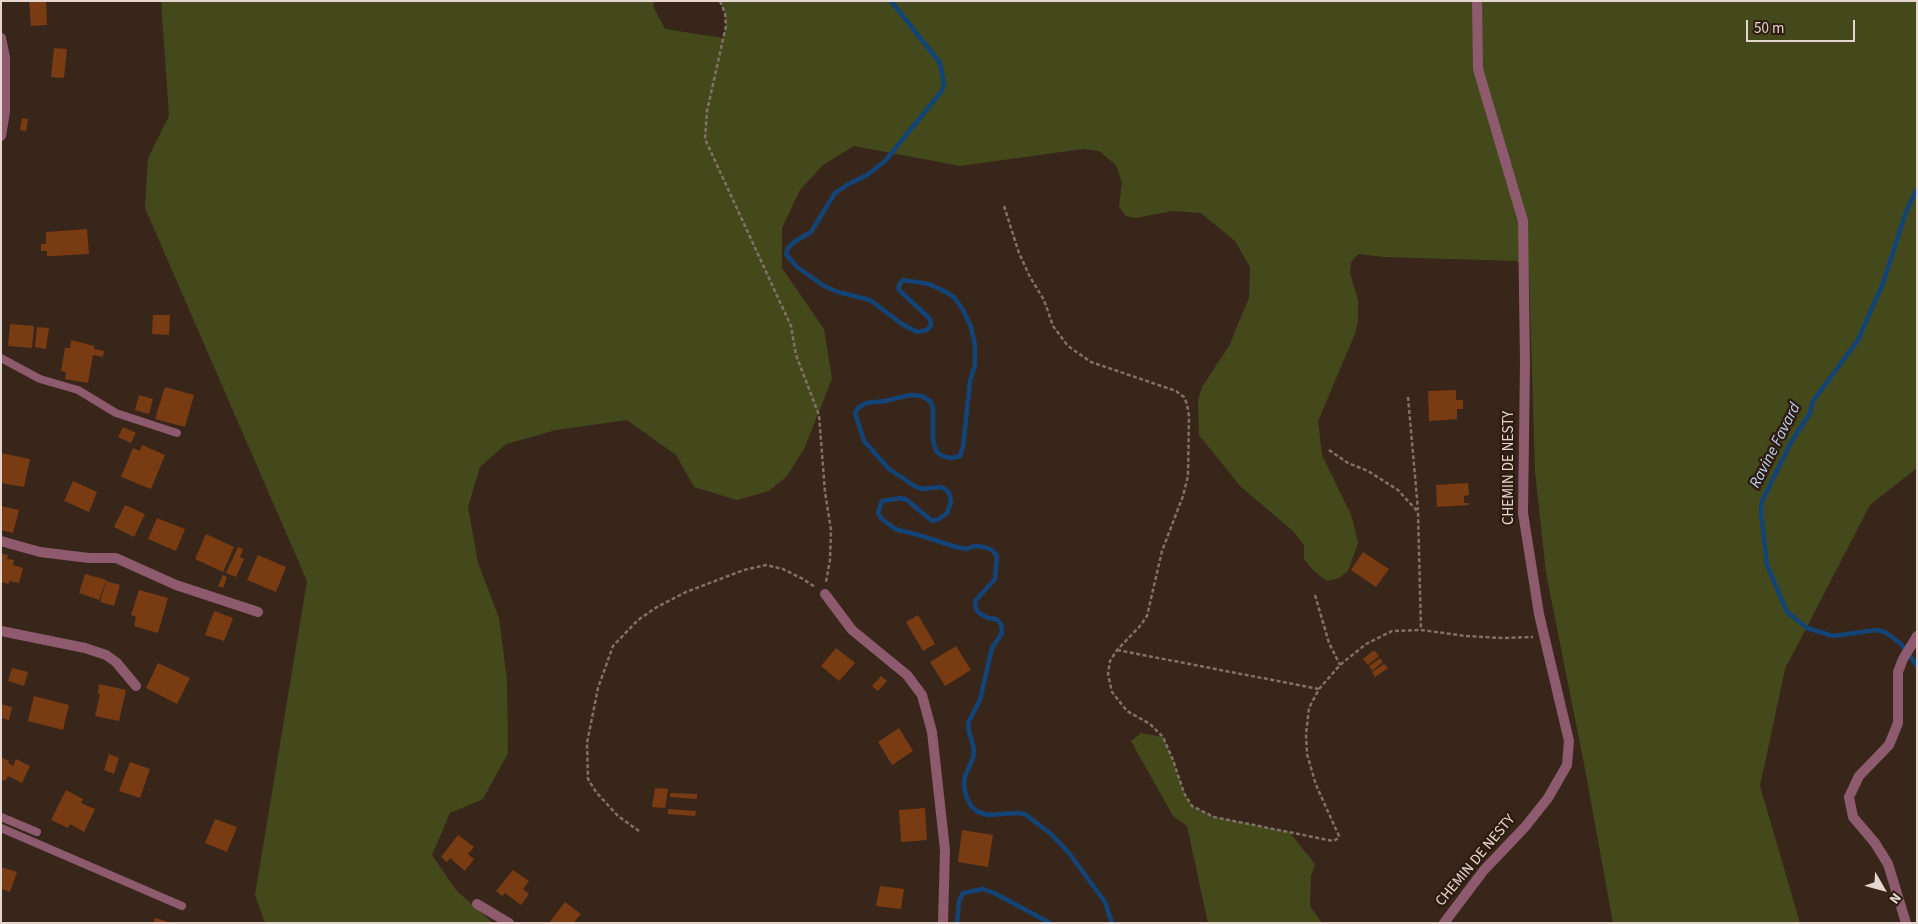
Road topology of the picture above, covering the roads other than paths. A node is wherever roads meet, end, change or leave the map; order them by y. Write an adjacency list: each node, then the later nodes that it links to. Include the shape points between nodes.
1 (1478, 1): 19 (street, CHEMIN DE NESTY, via 1478,69 1523,221 1523,513 1539,614 1568,741 1567,765 1548,798 1484,870)
2 (1, 38): 3 (street, via 5,57 5,112)
3 (1, 136)
4 (1, 358): 5 (lane, via 40,379 78,390 116,413)
5 (177, 433)
6 (1, 541): 8 (street, via 40,552 116,558 176,585)
7 (824, 594): 18 (street, via 852,630 907,675 922,695 932,732 945,850)
8 (258, 612)
9 (1, 632): 11 (street, via 106,655)
10 (1916, 637): 20 (street, via 1898,672 1898,723 1892,738 1858,776 1849,797 1853,817 1888,864)
11 (136, 686)
12 (1, 817): 14 (lane)
13 (1, 828): 16 (lane)
14 (37, 832)
15 (477, 904): 17 (street)
16 (182, 906)
17 (509, 923)
18 (943, 923)
19 (1444, 923)
20 (1906, 923)

